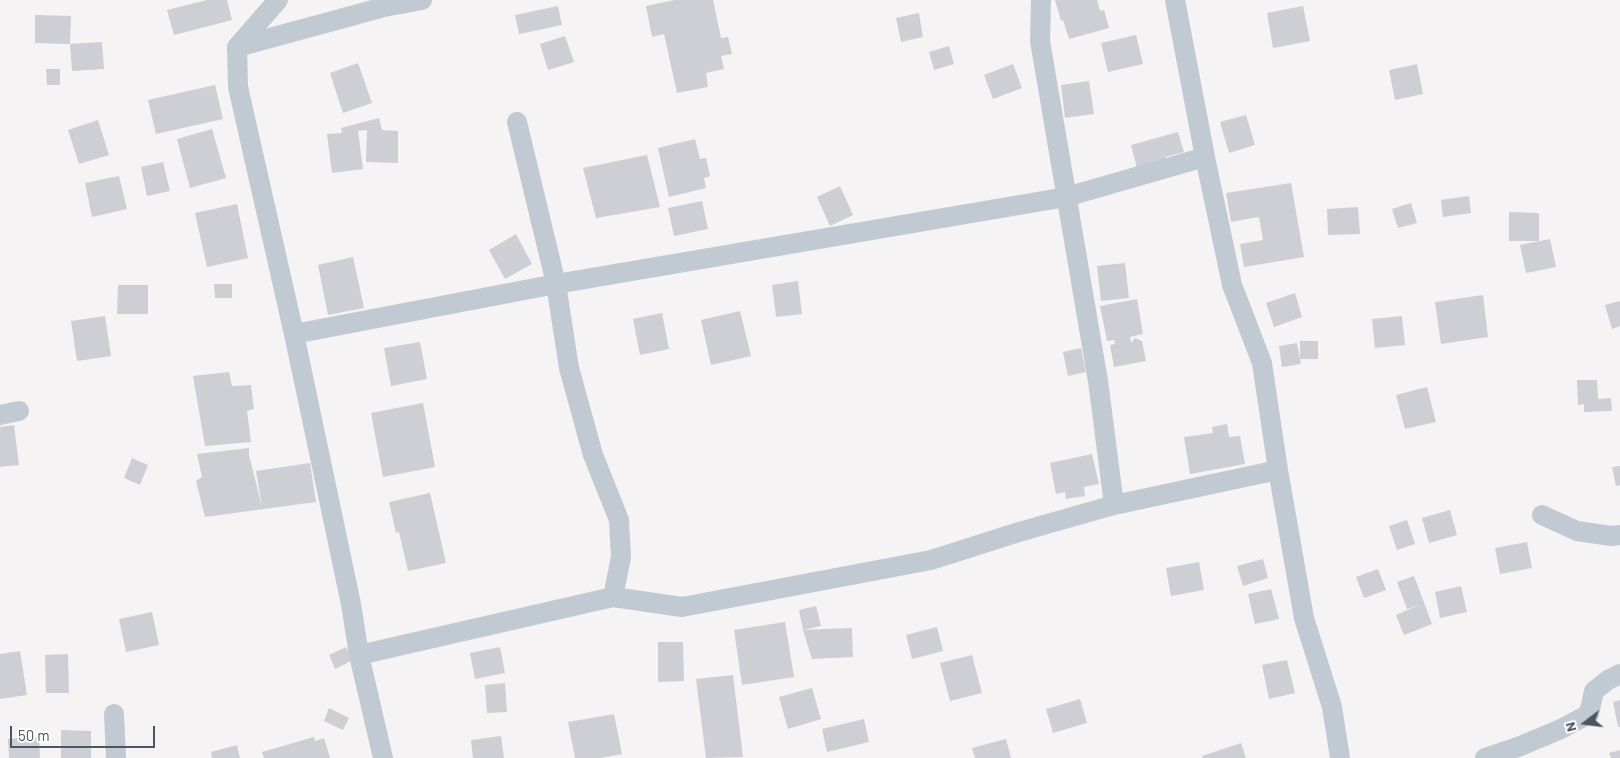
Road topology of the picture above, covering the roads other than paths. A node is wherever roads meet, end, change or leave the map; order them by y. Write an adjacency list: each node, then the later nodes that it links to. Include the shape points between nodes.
1 (278, 0): 5 (street)
2 (422, 0): 5 (street)
3 (1041, 0): 8 (street, via 1040,41)
4 (1175, 0): 7 (street)
5 (237, 47): 10 (street, via 238,87)
6 (517, 122): 9 (street)
7 (1205, 157): 8 (street); 11 (street, via 1232,285 1262,362)
8 (1066, 197): 9 (street); 12 (street, via 1098,381)
9 (556, 284): 10 (street); 15 (street, via 569,368 593,455 619,520 621,556)
10 (294, 334): 16 (street)
11 (1278, 470): 12 (street); 21 (street, via 1304,618 1332,707)
12 (1114, 505): 15 (street, via 931,560 682,607)
13 (1542, 515): 14 (street, via 1577,531)
14 (1620, 535)
15 (613, 597): 16 (street)
16 (359, 655): 20 (street)
17 (1620, 674): 22 (street, via 1594,692 1589,714 1562,729)
18 (114, 714): 19 (street)
19 (116, 758)
20 (383, 758)
21 (1340, 758)
22 (1485, 758)

